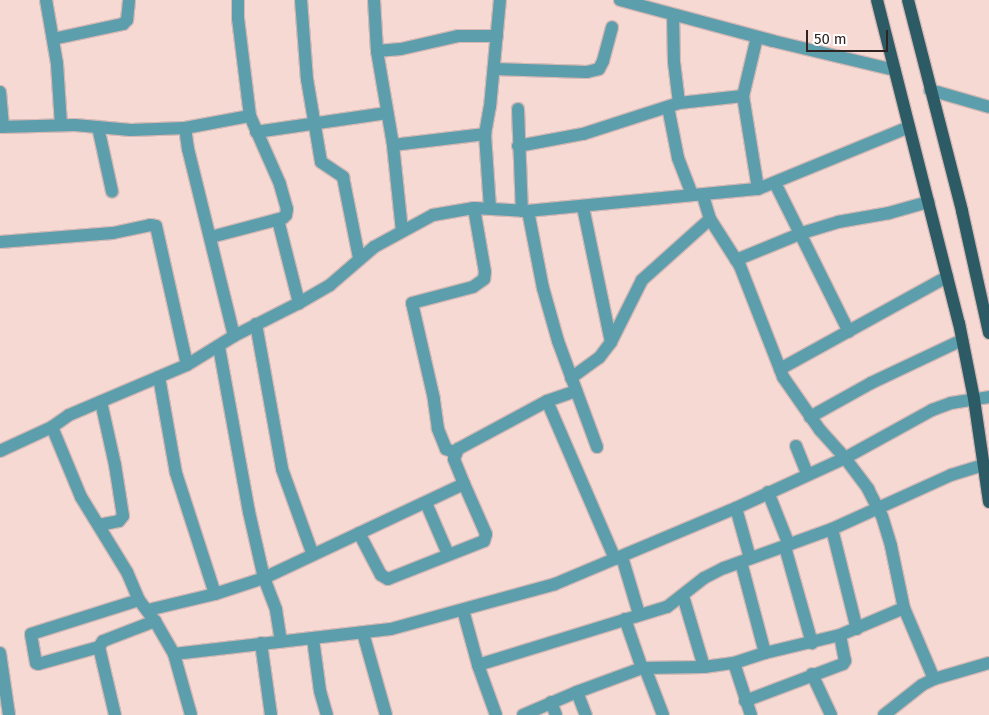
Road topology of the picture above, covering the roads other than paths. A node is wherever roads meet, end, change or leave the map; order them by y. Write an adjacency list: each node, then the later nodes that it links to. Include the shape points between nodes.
1 (46, 0): 14 (street)
2 (129, 0): 14 (street, via 127,20 123,24)
3 (238, 0): 25 (street)
4 (301, 0): 26 (street)
5 (374, 0): 15 (street)
6 (500, 0): 12 (street)
7 (620, 0): 10 (street)
8 (877, 0): 17 (main road)
9 (908, 0): 18 (main road)
10 (673, 15): 13 (street); 21 (street)
11 (612, 27): 16 (street, via 598,69 587,72)
12 (497, 36): 15 (street, via 458,36); 16 (street)
13 (757, 37): 17 (street); 20 (street)
14 (53, 39): 27 (street)
15 (377, 51): 24 (street)
16 (494, 68): 33 (street)
17 (894, 70): 30 (main road)
18 (930, 90): 22 (street); 57 (main road, via 971,245)
19 (0, 92): 28 (street)
20 (743, 96): 21 (street); 37 (street)
21 (674, 105): 35 (street, via 583,134); 39 (street, via 678,158)
22 (989, 107)
23 (518, 109): 35 (street)
24 (387, 113): 26 (street); 34 (street)
25 (250, 116): 31 (street); 32 (street)
26 (314, 123): 32 (street); 51 (street, via 321,162 339,172 345,183)
27 (61, 125): 28 (street); 29 (street)
28 (2, 127)
29 (98, 127): 31 (street, via 131,130); 38 (street)
30 (909, 127): 36 (street); 40 (main road)
31 (185, 128): 49 (street)
32 (256, 132): 46 (street, via 280,184 287,209 286,215)
33 (485, 134): 34 (street); 43 (street)
34 (393, 145): 47 (street)
35 (518, 146): 44 (street)
36 (775, 183): 37 (street); 48 (street)
37 (758, 189): 39 (street)
38 (112, 191)
39 (698, 195): 41 (street); 45 (street)
40 (928, 202): 48 (street, via 838,222); 53 (main road)
41 (583, 207): 44 (street); 60 (street)
42 (474, 208): 43 (street); 47 (street, via 433,215); 76 (street, via 484,279 473,287 412,303 438,429 446,448)
43 (490, 208): 44 (street)
44 (525, 211): 65 (street, via 543,288)
45 (710, 219): 52 (street); 60 (street, via 642,280)
46 (278, 220): 49 (street); 54 (street)
47 (402, 231): 51 (street)
48 (802, 234): 52 (street); 56 (street)
49 (211, 238): 58 (street)
50 (0, 242): 62 (street, via 113,233 156,226)
51 (359, 258): 54 (street, via 330,285)
52 (736, 260): 63 (street)
53 (947, 277): 56 (street); 59 (main road)
54 (299, 303): 55 (street)
55 (256, 324): 58 (street); 91 (street, via 282,469)
56 (849, 332): 63 (street)
57 (989, 333)
58 (234, 336): 61 (street)
59 (962, 340): 68 (main road); 71 (street, via 871,383)
60 (611, 342): 65 (street, via 598,358)
61 (219, 347): 62 (street); 94 (street, via 248,512)
62 (187, 365): 64 (street)
63 (780, 369): 71 (street)
64 (159, 377): 70 (street); 95 (street, via 176,473)
65 (571, 378): 66 (street)
66 (576, 391): 69 (street); 74 (street)
67 (989, 397): 68 (street)
68 (974, 399): 77 (street, via 932,410); 78 (main road)
69 (547, 401): 76 (street); 92 (street)
70 (101, 402): 72 (street, via 69,415); 86 (street, via 123,516 119,521)
71 (810, 417): 77 (street)
72 (52, 427): 75 (street); 86 (street, via 81,497)
73 (796, 446): 79 (street)
74 (597, 447)
75 (0, 452)
76 (456, 453): 80 (street, via 454,458)
77 (845, 458): 79 (street); 85 (street)
78 (984, 465): 82 (main road); 85 (street, via 964,469)
79 (808, 475): 81 (street)
80 (464, 484): 83 (street); 90 (street, via 486,538)
81 (768, 492): 84 (street); 89 (street)
82 (989, 502)
83 (426, 503): 88 (street); 90 (street)
84 (736, 508): 92 (street); 93 (street)
85 (878, 508): 87 (street); 98 (street, via 891,546)
86 (99, 525): 97 (street)
87 (832, 529): 89 (street); 103 (street)
88 (359, 533): 90 (street, via 384,578 392,578); 91 (street)
89 (787, 546): 93 (street); 109 (street)
90 (448, 554)
91 (313, 555): 94 (street)
92 (618, 558): 99 (street, via 555,584); 100 (street)
93 (745, 560): 96 (street, via 704,578); 111 (street)
94 (264, 578): 95 (street); 107 (street, via 276,610)
95 (215, 594): 97 (street)
96 (683, 596): 100 (street, via 667,607); 117 (street)
97 (143, 605): 102 (street); 110 (street, via 32,634 38,664)
98 (904, 608): 103 (street); 120 (street)
99 (463, 610): 104 (street); 116 (street)
100 (639, 614): 101 (street)
101 (625, 619): 116 (street); 118 (street)
102 (155, 621): 110 (street, via 103,641); 113 (street)
103 (857, 629): 105 (street)
104 (363, 633): 106 (street); 131 (street)
105 (840, 635): 109 (street); 119 (street, via 843,664)
106 (313, 639): 107 (street); 130 (street, via 320,691)
107 (281, 642): 108 (street)
108 (261, 643): 113 (street); 129 (street)
109 (812, 643): 111 (street)
110 (99, 647): 127 (street)
111 (765, 653): 114 (street)
112 (0, 654): 121 (street)
113 (174, 654): 128 (street)
114 (734, 663): 117 (street); 123 (street)
115 (989, 663): 120 (street)
116 (478, 665): 132 (street)
117 (704, 667): 118 (street)
118 (644, 668): 122 (street); 136 (street)
119 (812, 674): 123 (street); 138 (street)
120 (934, 679): 125 (street, via 922,685)
121 (3, 687): 126 (street)
122 (577, 692): 124 (street); 135 (street)
123 (745, 701): 137 (street)
124 (551, 702): 133 (street); 134 (street)
125 (890, 713)
126 (9, 715)
127 (115, 715)
128 (191, 715)
129 (271, 715)
130 (327, 715)
131 (386, 715)
132 (496, 715)
133 (523, 715)
134 (556, 715)
135 (586, 715)
136 (663, 715)
137 (751, 715)
138 (831, 715)

